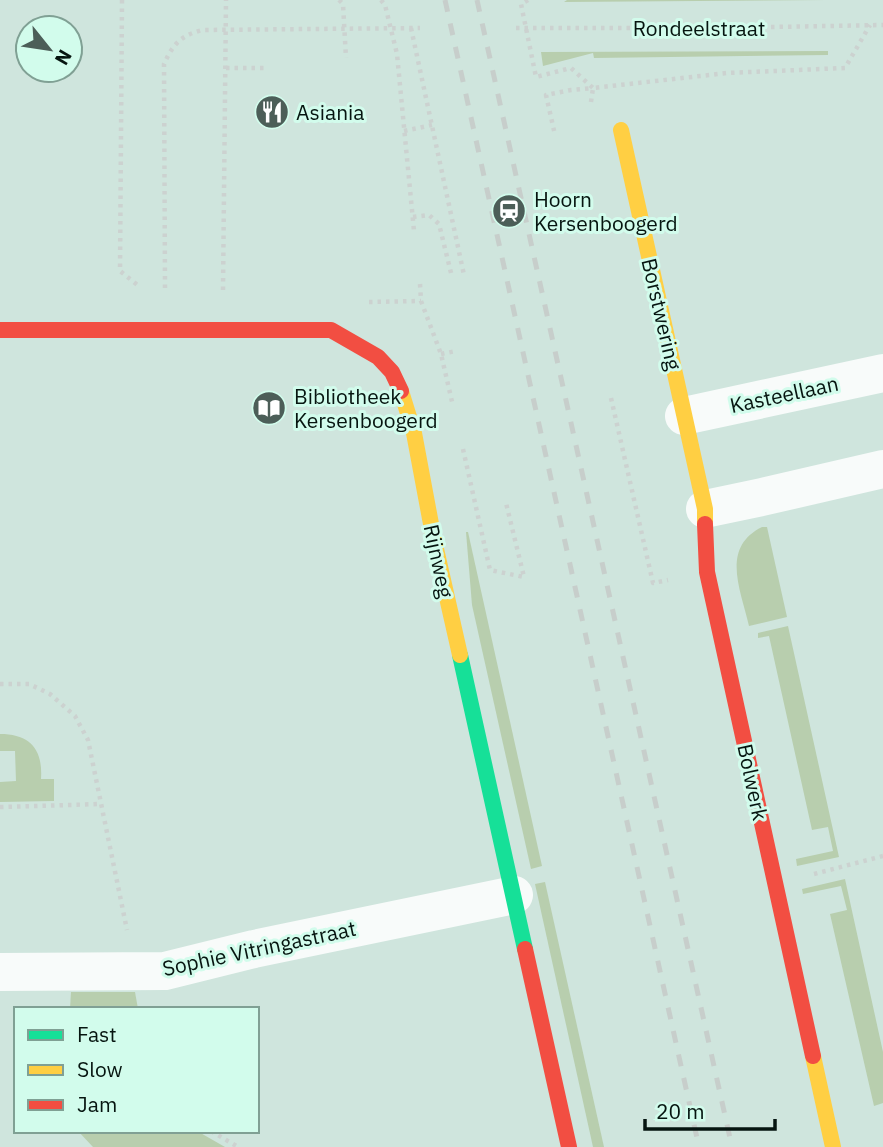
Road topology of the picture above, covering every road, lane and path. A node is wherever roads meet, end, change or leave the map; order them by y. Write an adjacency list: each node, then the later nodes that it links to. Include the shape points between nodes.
1 (122, 0): 28 (path, via 120,271 141,288)
2 (226, 0): 13 (path)
3 (340, 0): 12 (path)
4 (528, 0): 8 (path, via 521,4)
5 (383, 2): 20 (path, via 397,54)
6 (870, 25): 7 (path, Rondeelstraat); 8 (path, Rondeelstraat); 17 (path, via 845,68 726,73)
7 (883, 25)
8 (526, 27): 11 (path, Rondeelstraat); 17 (path, via 536,77 571,68)
9 (411, 28): 10 (path); 12 (path); 18 (path)
10 (420, 28)
11 (516, 28)
12 (344, 29): 13 (path); 14 (path)
13 (226, 30): 15 (path); 30 (path, via 188,34 164,64)
14 (346, 58)
15 (226, 68): 16 (path); 27 (path)
16 (264, 68)
17 (593, 88): 21 (path, via 546,95)
18 (432, 125): 20 (path); 24 (path)
19 (621, 130): 36 (street, Borstwering)
20 (404, 131): 22 (path)
21 (555, 135)
22 (413, 217): 23 (path); 25 (path, via 429,215 439,224)
23 (414, 231)
24 (464, 275)
25 (452, 277)
26 (420, 285): 32 (path, via 421,301)
27 (223, 290)
28 (141, 297)
29 (0, 330): 30 (street, Rijnweg)
30 (167, 330): 47 (street, Rijnweg, via 331,330 378,357 392,372 414,433)
31 (456, 351): 32 (path)
32 (441, 354): 35 (path)
33 (883, 373): 36 (street, Kasteellaan)
34 (611, 398): 41 (path)
35 (453, 408)
36 (684, 416): 40 (street, Bolwerk)
37 (463, 449): 39 (path, via 490,570 524,577)
38 (883, 469): 40 (street)
39 (506, 503)
40 (705, 509): 46 (street, Bolwerk, via 707,572)
41 (649, 569)
42 (0, 684): 43 (path, via 29,684 50,694 75,716 88,740)
43 (101, 804): 44 (path); 48 (path)
44 (0, 807)
45 (883, 856): 46 (path)
46 (776, 884): 53 (street, Bolwerk)
47 (514, 895): 48 (street, Sophie Vitringastraat, via 165,971); 52 (street, Rijnweg)
48 (137, 971): 49 (street, Sophie Vitringastraat)
49 (0, 972)
50 (214, 1133): 51 (path)
51 (238, 1147)
52 (569, 1147)
53 (833, 1147)

